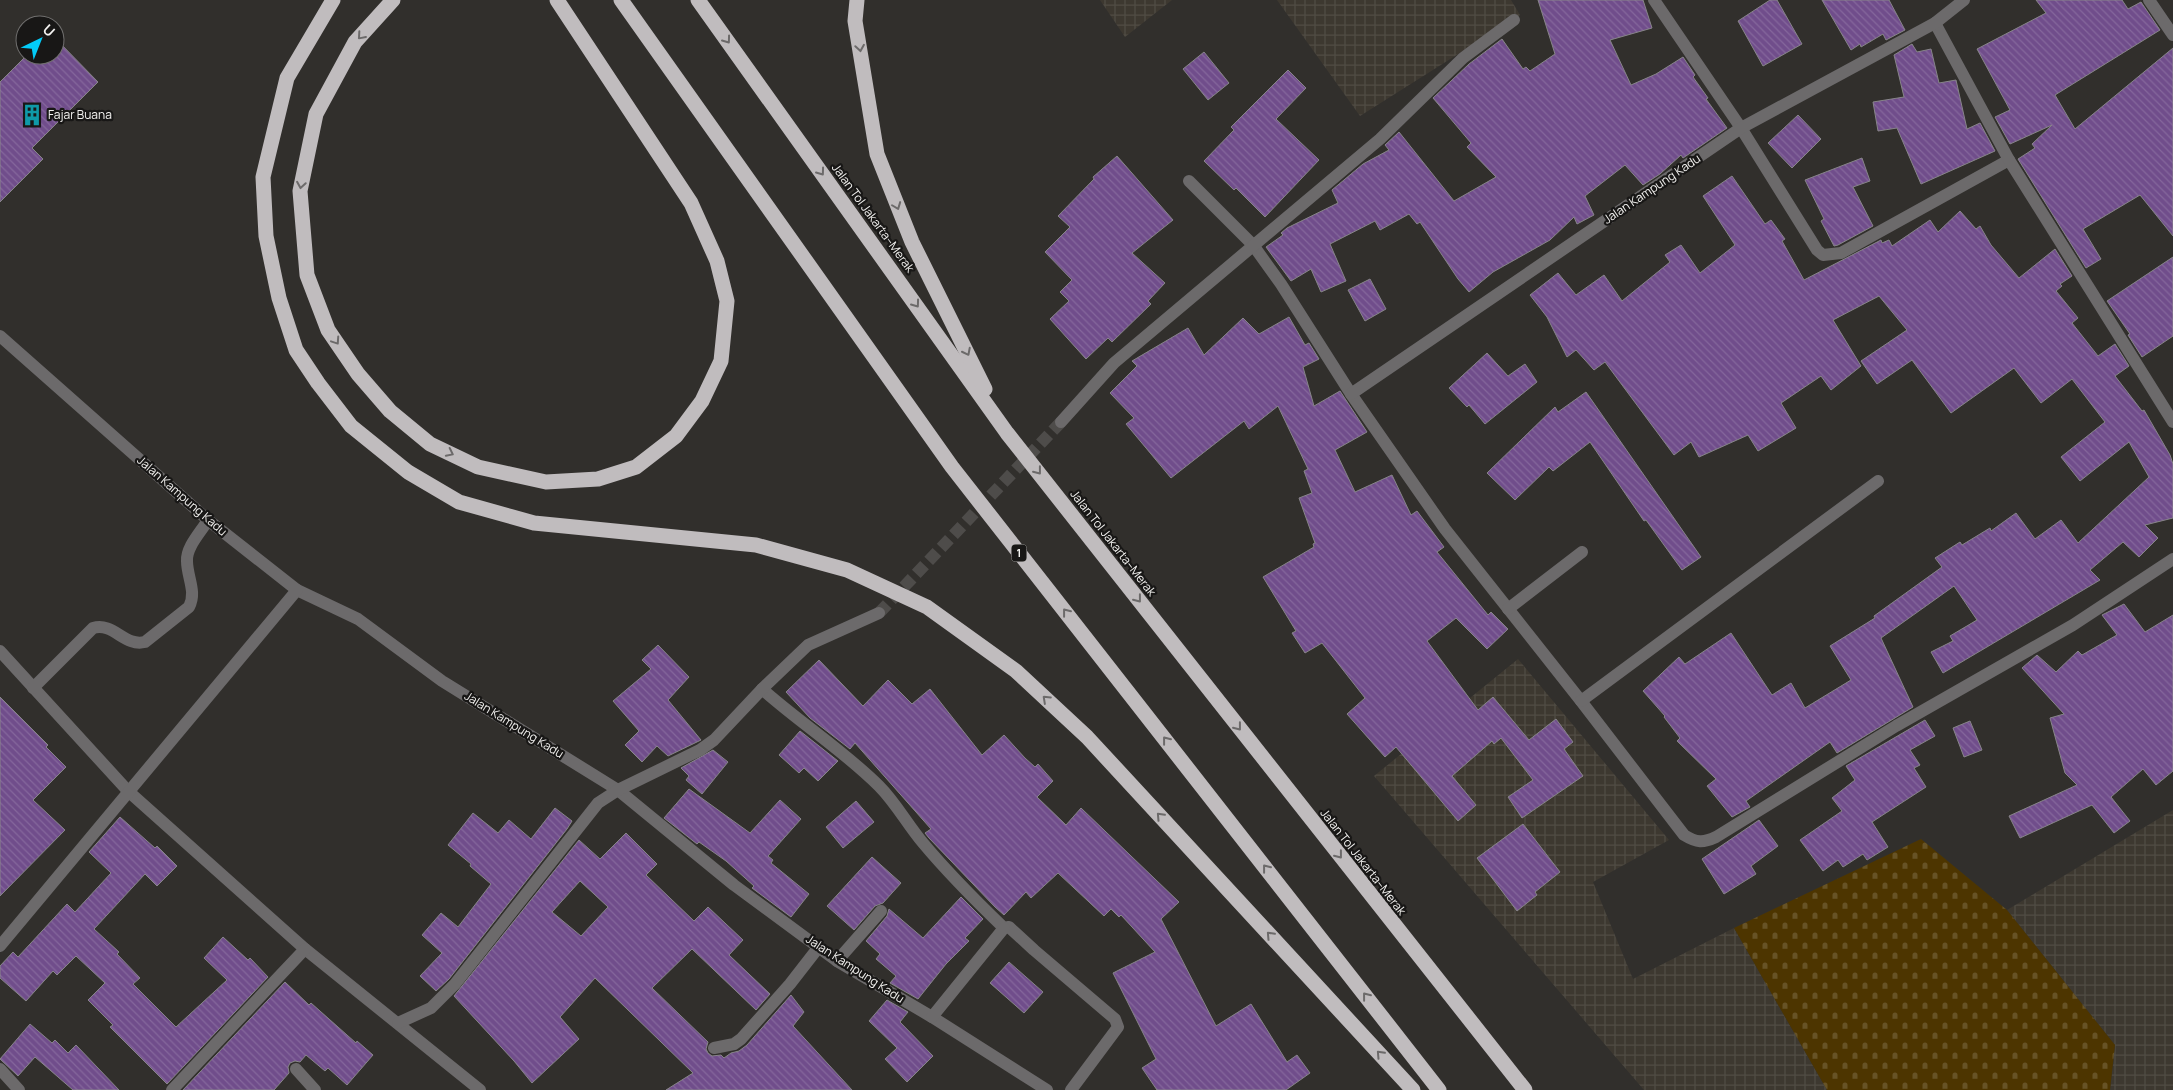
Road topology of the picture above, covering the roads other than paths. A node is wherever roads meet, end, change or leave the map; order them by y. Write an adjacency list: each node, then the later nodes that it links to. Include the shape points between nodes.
1 (333, 0): 55 (highway, one-way to 1, via 1087,737 1016,671 928,607 847,570 756,545 534,523 459,502 408,472 351,426 296,350 279,298 266,236 264,206 263,177 287,78)
2 (393, 0): 3 (highway, one-way to 3, via 355,42 316,114 300,191 306,274 328,330 358,374 390,411 430,444 478,467 546,482 598,479 636,467 676,436 702,401 721,361 727,301 717,261 691,203)
3 (557, 0)
4 (620, 0): 56 (highway, 1, one-way to 4, via 952,467)
5 (698, 0): 23 (highway, Jalan Tol Jakarta–Merak, one-way to 23)
6 (850, 0): 12 (highway)
7 (857, 0): 12 (highway)
8 (1654, 0): 15 (street)
9 (1964, 0): 13 (street, Jalan Kampung Kadu)
10 (2149, 0): 14 (street)
11 (1514, 20): 18 (street, via 1462,58 1380,139)
12 (855, 21): 23 (highway, one-way to 23, via 877,154 912,242)
13 (1935, 23): 15 (street, Jalan Kampung Kadu); 16 (street)
14 (2173, 35)
15 (1741, 128): 16 (street, via 1817,250 1829,256 1841,253); 20 (street, Jalan Kampung Kadu)
16 (2009, 160): 22 (street)
17 (1189, 181): 18 (street)
18 (1253, 245): 20 (street); 21 (street, via 1114,363)
19 (0, 336): 25 (street, Jalan Kampung Kadu)
20 (1351, 394): 29 (street, via 1445,529)
21 (1061, 422)
22 (2173, 422)
23 (1008, 433): 57 (highway, Jalan Tol Jakarta–Merak, one-way to 57)
24 (1878, 481): 34 (street)
25 (208, 520): 28 (street, Jalan Kampung Kadu); 32 (street, via 188,550 186,561 193,599 189,607 145,642 136,644 109,628 93,628)
26 (1582, 552): 29 (street)
27 (2173, 559): 34 (street, via 2073,625 1896,726 1702,843 1684,835)
28 (297, 590): 35 (street, Jalan Kampung Kadu, via 358,619 442,681); 36 (street)
29 (1508, 609): 34 (street)
30 (879, 613): 33 (street, via 808,645)
31 (0, 652): 32 (street)
32 (33, 688): 36 (street)
33 (762, 689): 35 (street, via 714,740 700,750); 38 (street, via 870,777 899,808 937,860)
34 (1581, 700)
35 (618, 790): 40 (street, Jalan Kampung Kadu, via 734,885); 44 (street, via 598,803 442,998 431,1008)
36 (128, 791): 39 (street); 41 (street)
37 (881, 911): 42 (street)
38 (1004, 928): 43 (street); 54 (street, via 1010,927 1115,1019 1118,1027)
39 (0, 946)
40 (818, 948): 42 (street, Jalan Kampung Kadu); 45 (street, via 741,1039 734,1044)
41 (305, 949): 44 (street); 50 (street)
42 (837, 960): 43 (street, Jalan Kampung Kadu)
43 (932, 1017): 48 (street, Jalan Kampung Kadu)
44 (398, 1023): 52 (street)
45 (714, 1048)
46 (0, 1069): 49 (street)
47 (296, 1070): 51 (street)
48 (1028, 1086): 53 (street, Jalan Kampung Kadu)
49 (19, 1090)
50 (172, 1090)
51 (315, 1090)
52 (480, 1090)
53 (1047, 1090)
54 (1071, 1090)
55 (1413, 1090)
56 (1439, 1090)
57 (1525, 1090)

